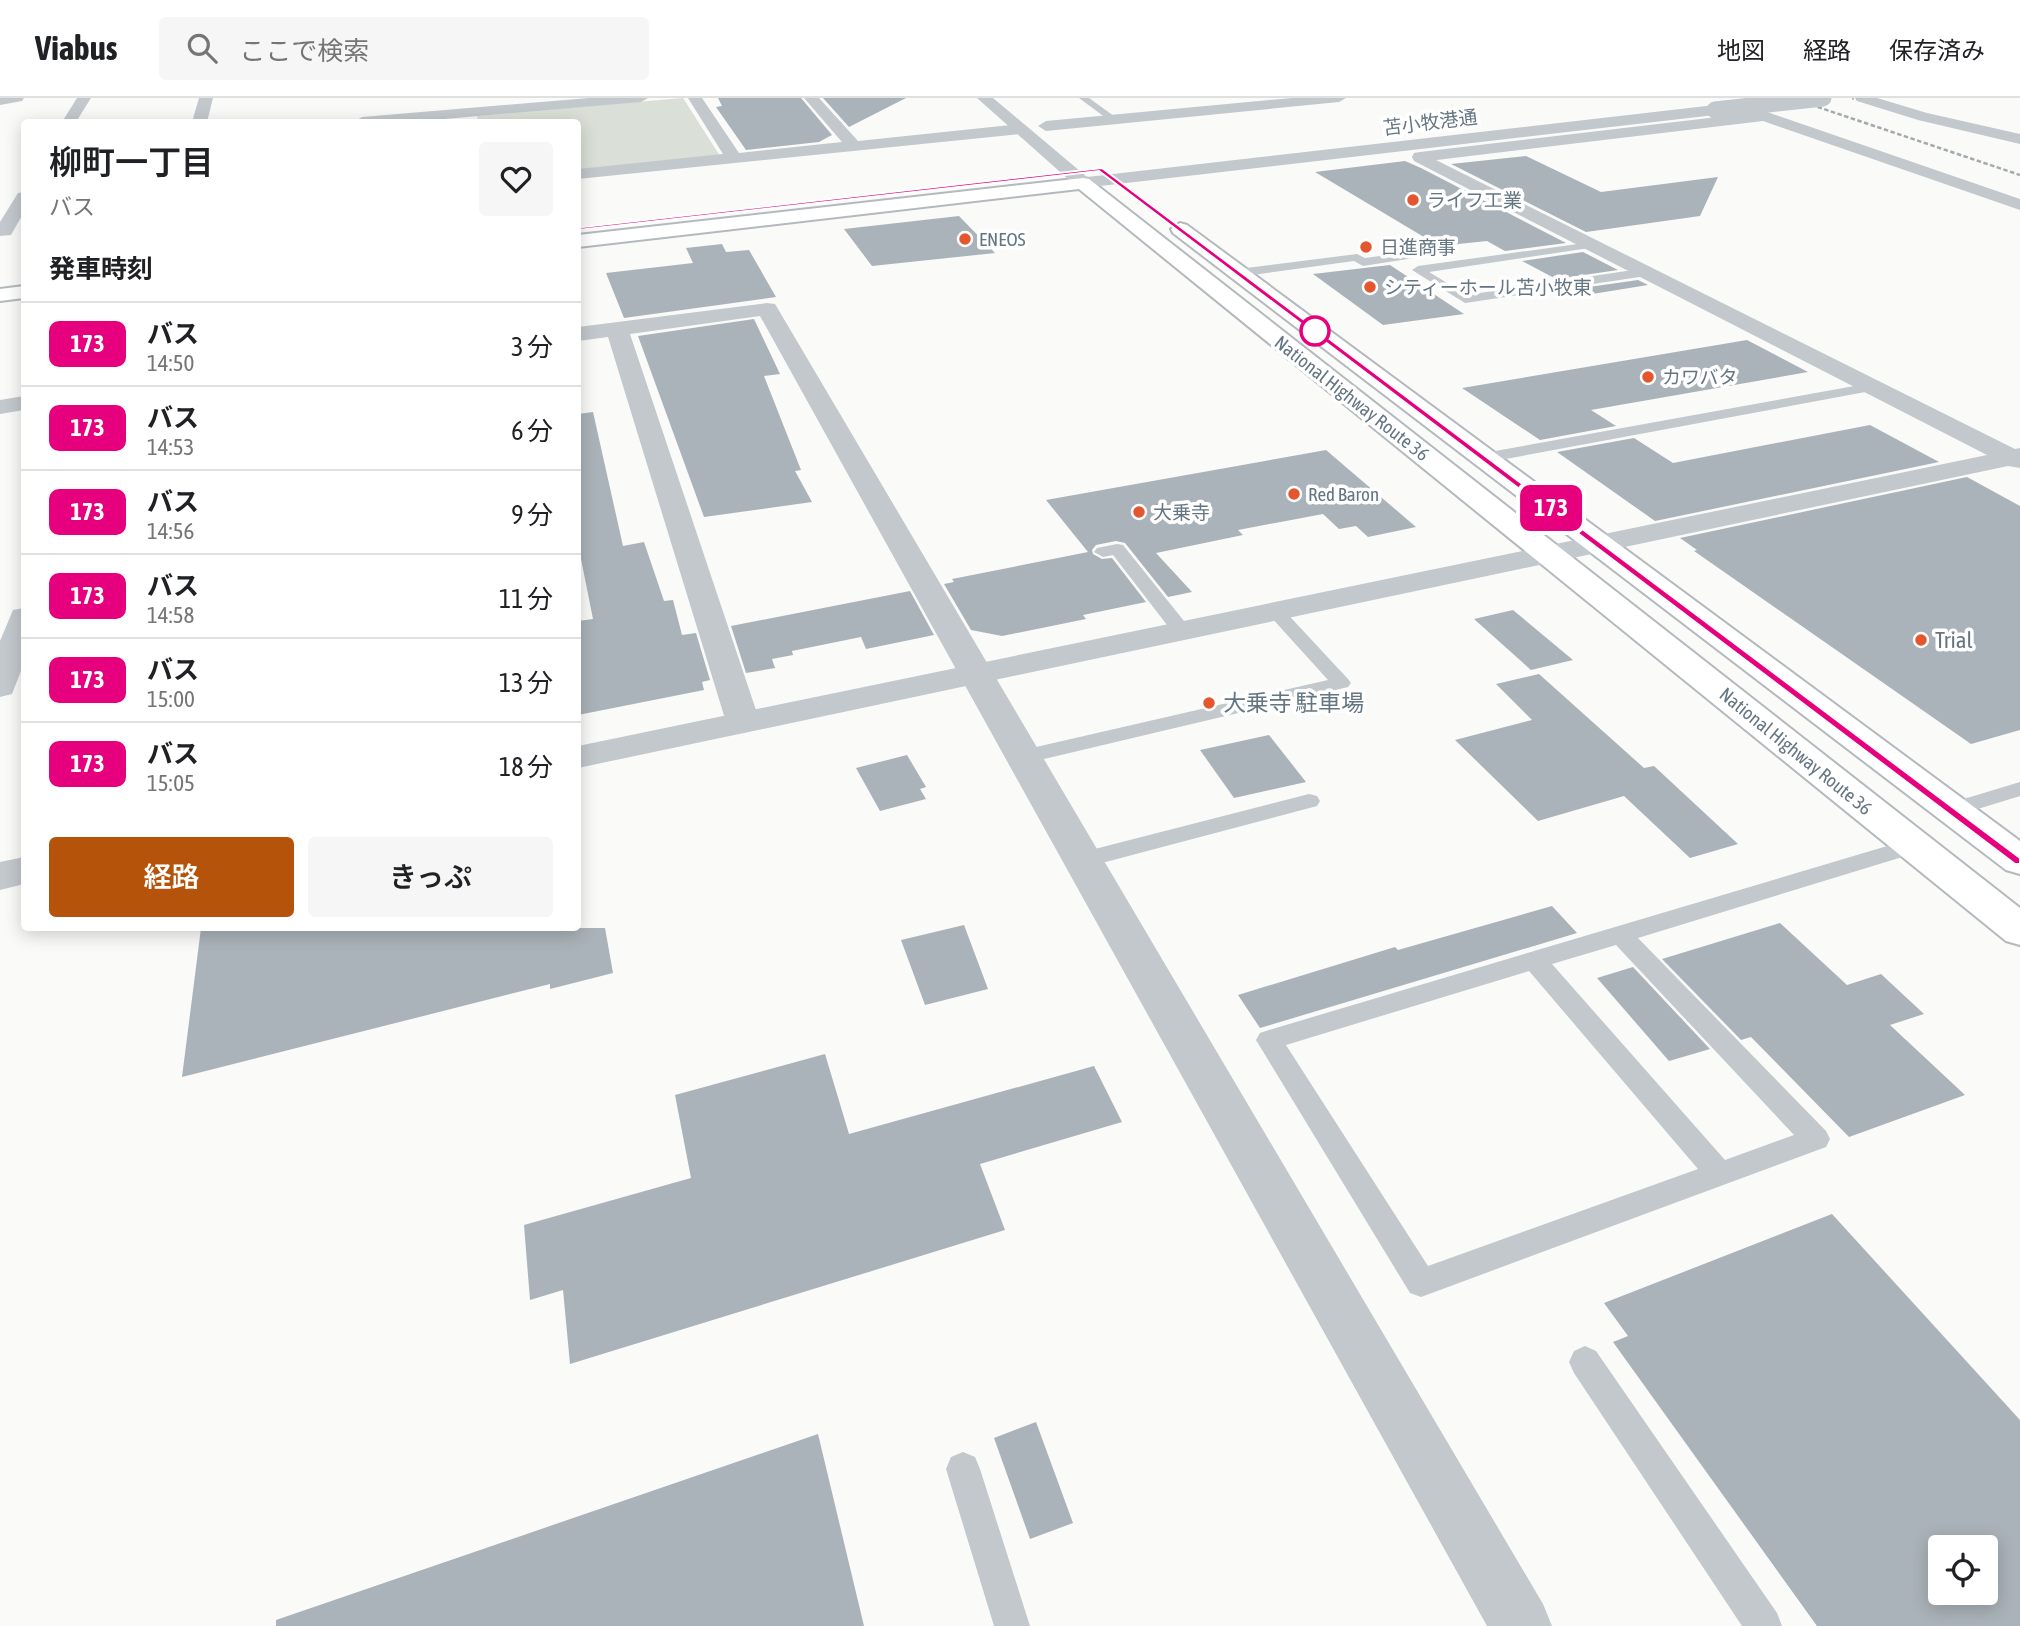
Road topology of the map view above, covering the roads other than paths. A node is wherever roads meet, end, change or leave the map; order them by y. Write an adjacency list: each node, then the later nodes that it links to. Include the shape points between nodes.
1 (17, 98): 14 (street)
2 (84, 98): 21 (street)
3 (206, 98): 22 (street)
4 (641, 98): 15 (street)
5 (695, 98): 28 (street)
6 (811, 98): 27 (street)
7 (984, 98): 24 (street)
8 (1083, 98): 23 (lane)
9 (1239, 98): 17 (street)
10 (1339, 98): 17 (street)
11 (1744, 98): 29 (street, 苫小牧港通)
12 (1823, 98): 16 (street, 苫小牧港通, bridge)
13 (1862, 98): 25 (street)
14 (0, 101)
15 (577, 101): 18 (street)
16 (1714, 104): 19 (street); 29 (street, 苫小牧港通)
17 (1254, 106): 23 (street)
18 (462, 111): 20 (street)
19 (1765, 116): 33 (street); 37 (street, via 1420,157)
20 (356, 118)
21 (71, 119)
22 (201, 119)
23 (1113, 119): 26 (street, via 1042,122)
24 (1020, 129): 27 (street); 31 (street)
25 (2020, 139)
26 (1065, 141)
27 (854, 146): 28 (street)
28 (734, 158): 30 (street)
29 (1103, 171): 31 (street, 苫小牧港通); 43 (highway, National Highway Route 36)
30 (581, 174)
31 (1077, 177): 34 (highway); 39 (highway); 57 (highway, National Highway Route 36)
32 (21, 202): 36 (street)
33 (2020, 205)
34 (581, 228)
35 (21, 229): 36 (street)
36 (2, 231)
37 (1570, 234): 38 (lane); 40 (street)
38 (1542, 237)
39 (581, 241)
40 (1592, 245): 42 (street); 42 (lane, via 1418,270 1465,299)
41 (1460, 248): 43 (lane)
42 (1646, 272): 50 (street)
43 (1238, 273): 53 (highway, National Highway Route 36)
44 (21, 292): 45 (highway)
45 (0, 295)
46 (21, 304): 47 (highway)
47 (0, 307)
48 (617, 329): 49 (street); 61 (street, via 767,309); 63 (street)
49 (581, 334)
50 (1871, 387): 53 (lane); 54 (street)
51 (21, 404): 52 (street)
52 (0, 407)
53 (1484, 458): 55 (highway, National Highway Route 36)
54 (2017, 459): 55 (street)
55 (1597, 543): 57 (street); 68 (highway, National Highway Route 36)
56 (1103, 552): 60 (lane, via 1117,549)
57 (1549, 553): 58 (street); 69 (highway, National Highway Route 36)
58 (1275, 611): 60 (street); 65 (lane, via 1341,683)
59 (21, 626): 62 (street)
60 (1181, 630): 61 (street)
61 (976, 673): 63 (street); 65 (street)
62 (0, 687)
63 (743, 722): 64 (street)
64 (581, 756)
65 (1023, 757): 70 (street)
66 (2020, 789): 68 (lane)
67 (1309, 801): 70 (lane)
68 (1952, 810): 71 (highway, National Highway Route 36)
69 (1914, 846): 74 (highway, National Highway Route 36); 75 (lane)
70 (1083, 860): 81 (street)
71 (2020, 861)
72 (21, 872): 73 (street)
73 (0, 876)
74 (2020, 930)
75 (1620, 934): 76 (lane); 77 (lane, via 1816,1139)
76 (1534, 960): 77 (lane); 77 (lane, via 1269,1040 1421,1283)
77 (1720, 1174)
78 (1585, 1362): 82 (lane)
79 (963, 1469): 80 (lane)
80 (1012, 1626)
81 (1521, 1626)
82 (1764, 1626)

